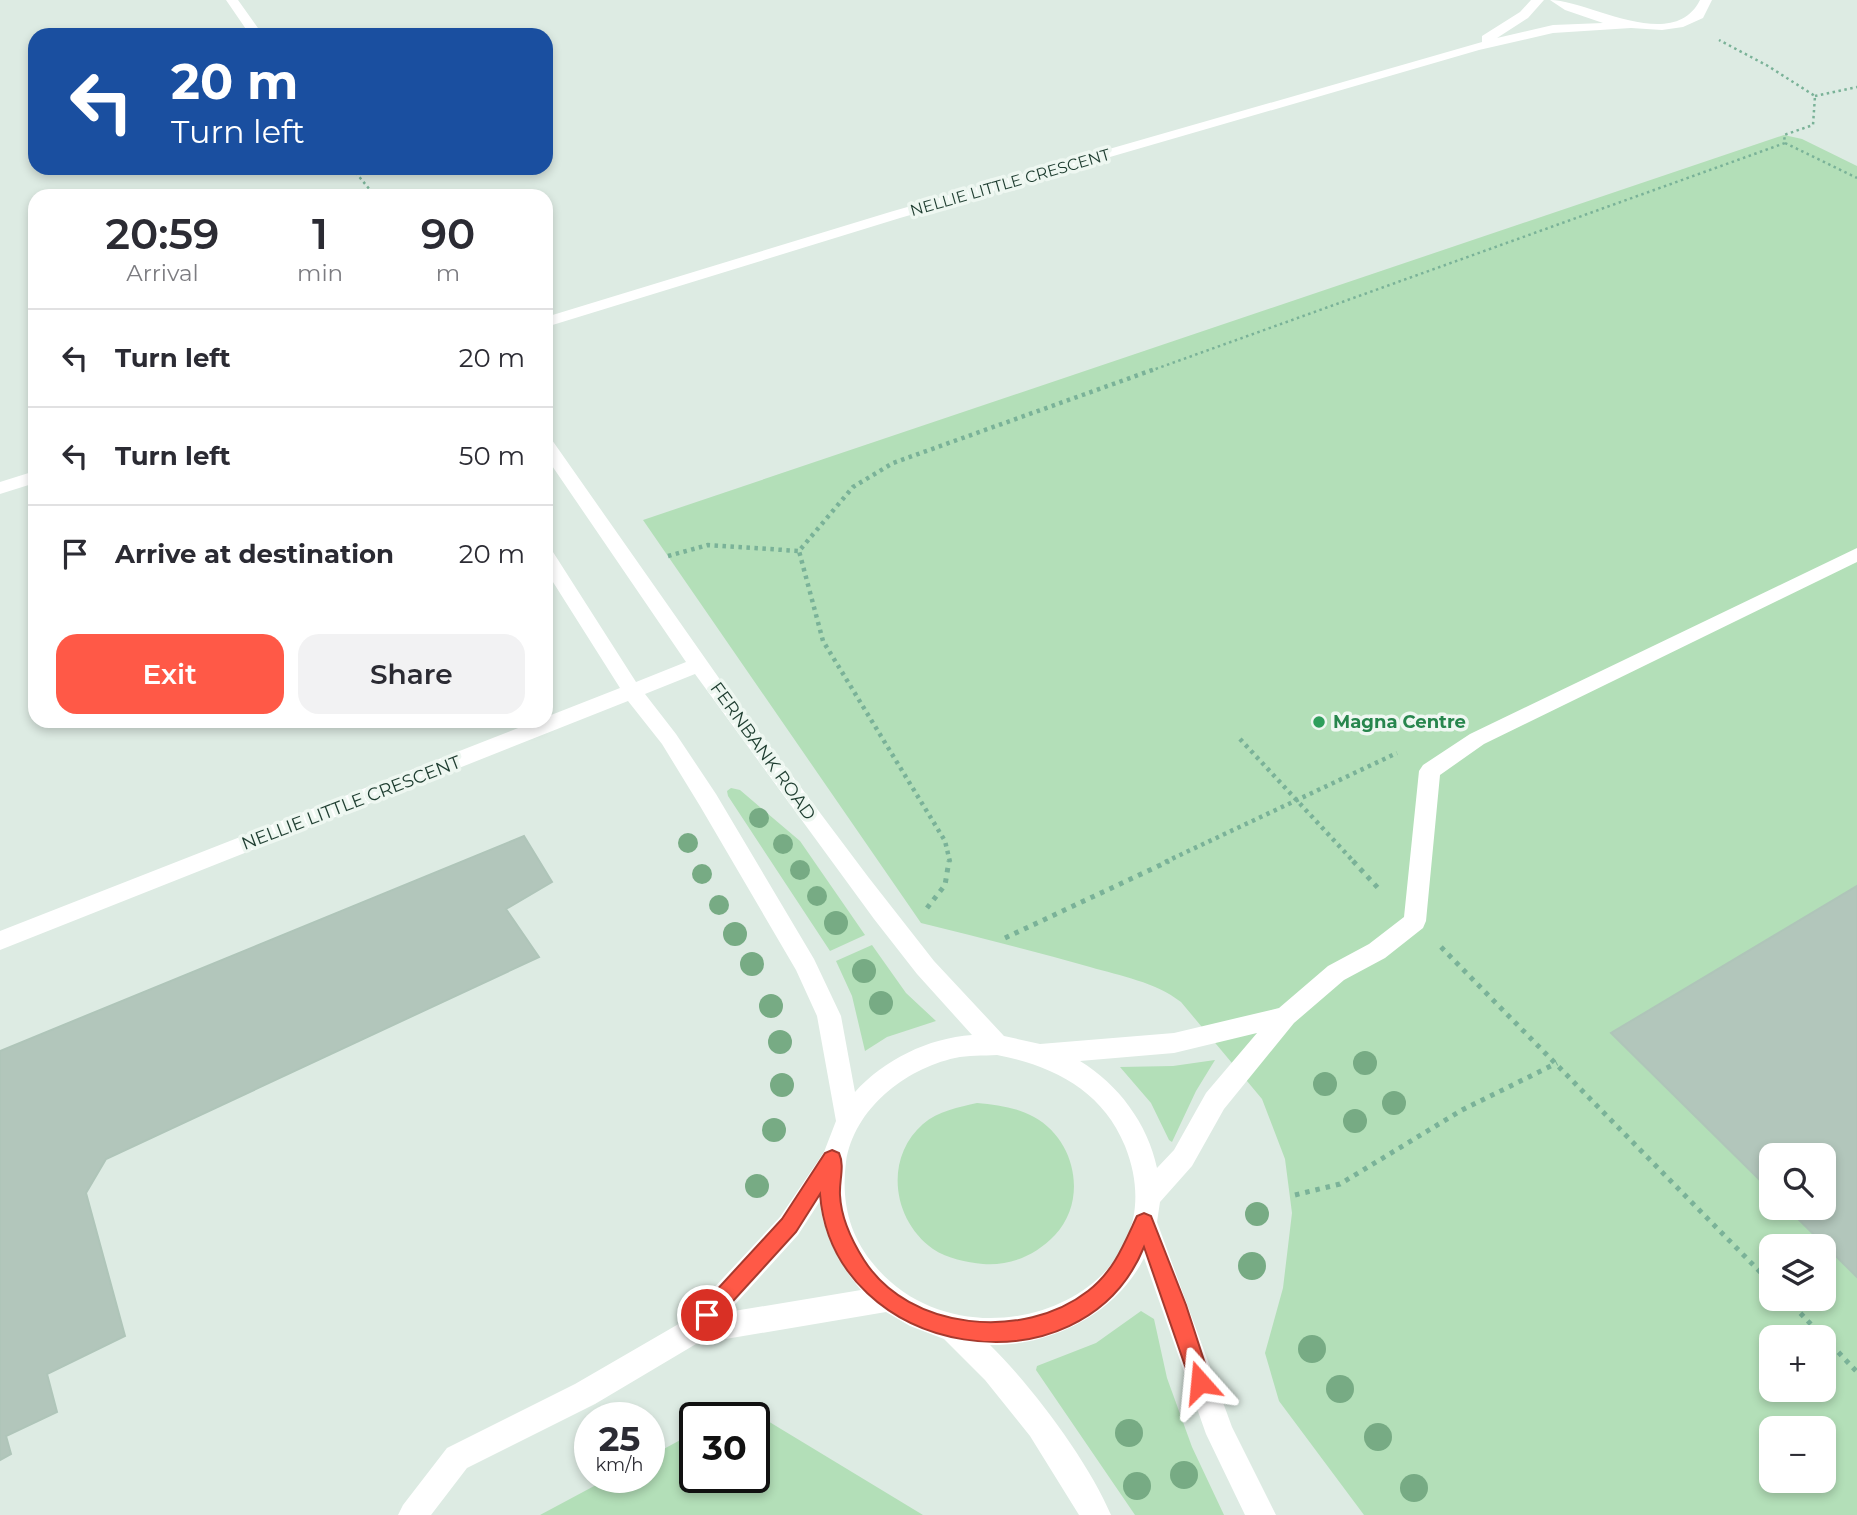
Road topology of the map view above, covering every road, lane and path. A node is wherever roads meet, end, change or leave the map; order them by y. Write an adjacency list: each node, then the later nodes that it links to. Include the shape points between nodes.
1 (232, 0): 7 (street)
2 (1538, 0): 8 (street, NELLIE LITTLE CRESCENT)
3 (1556, 0): 6 (street, via 1590,17)
4 (1706, 0): 5 (street, via 1701,12)
5 (1682, 22): 6 (street); 10 (path)
6 (1629, 25): 8 (street, NELLIE LITTLE CRESCENT, via 1553,29)
7 (252, 28)
8 (1476, 47): 15 (street, NELLIE LITTLE CRESCENT, via 895,215)
9 (1857, 87): 10 (path)
10 (1815, 96): 11 (path, via 1813,125 1784,135)
11 (1785, 143): 13 (path); 19 (path, via 893,463 852,487)
12 (358, 175): 14 (path)
13 (1857, 178)
14 (368, 189)
15 (553, 320)
16 (553, 454): 21 (street, FERNBANK ROAD)
17 (28, 479): 18 (street)
18 (0, 488)
19 (799, 551): 21 (path, via 708,545); 30 (path, via 823,641 945,841 950,879)
20 (1857, 554): 31 (street, via 1477,739 1430,771)
21 (629, 566): 23 (street, FERNBANK ROAD)
22 (553, 567): 24 (street)
23 (701, 664): 24 (street, NELLIE LITTLE CRESCENT); 35 (street, FERNBANK ROAD, via 892,927 939,986)
24 (632, 691): 25 (street, NELLIE LITTLE CRESCENT); 38 (street, via 708,800 806,966 829,1016)
25 (553, 722)
26 (538, 728): 33 (street, NELLIE LITTLE CRESCENT)
27 (1240, 739): 29 (path)
28 (1404, 750): 29 (path)
29 (1297, 801): 31 (path); 32 (path)
30 (924, 912)
31 (1415, 921): 34 (street, via 1377,951 1336,973); 37 (path)
32 (1005, 938)
33 (0, 941)
34 (1286, 1016): 36 (street, via 1174,1043); 41 (street, via 1215,1101 1183,1158)
35 (997, 1045): 36 (street); 38 (street, via 952,1048 910,1062 875,1086)
36 (1040, 1053): 41 (street, via 1075,1070 1105,1093 1129,1124 1143,1159)
37 (1558, 1063): 40 (path, via 1462,1110 1340,1184); 42 (path)
38 (848, 1120): 39 (street)
39 (832, 1159): 43 (street, via 830,1197 839,1235 858,1269); 47 (street, via 789,1226)
40 (1295, 1195)
41 (1146, 1209): 46 (street, via 1127,1263 1096,1298 1054,1322 1005,1333); 52 (street, via 1220,1434)
42 (1759, 1271)
43 (888, 1299): 46 (street, via 919,1318); 47 (street)
44 (1798, 1311): 45 (path)
45 (1812, 1325)
46 (954, 1330): 51 (street, via 1024,1405)
47 (692, 1331): 50 (street, via 585,1394 457,1458)
48 (1836, 1350): 49 (path)
49 (1857, 1372)
50 (413, 1515)
51 (1096, 1515)
52 (1261, 1515)

